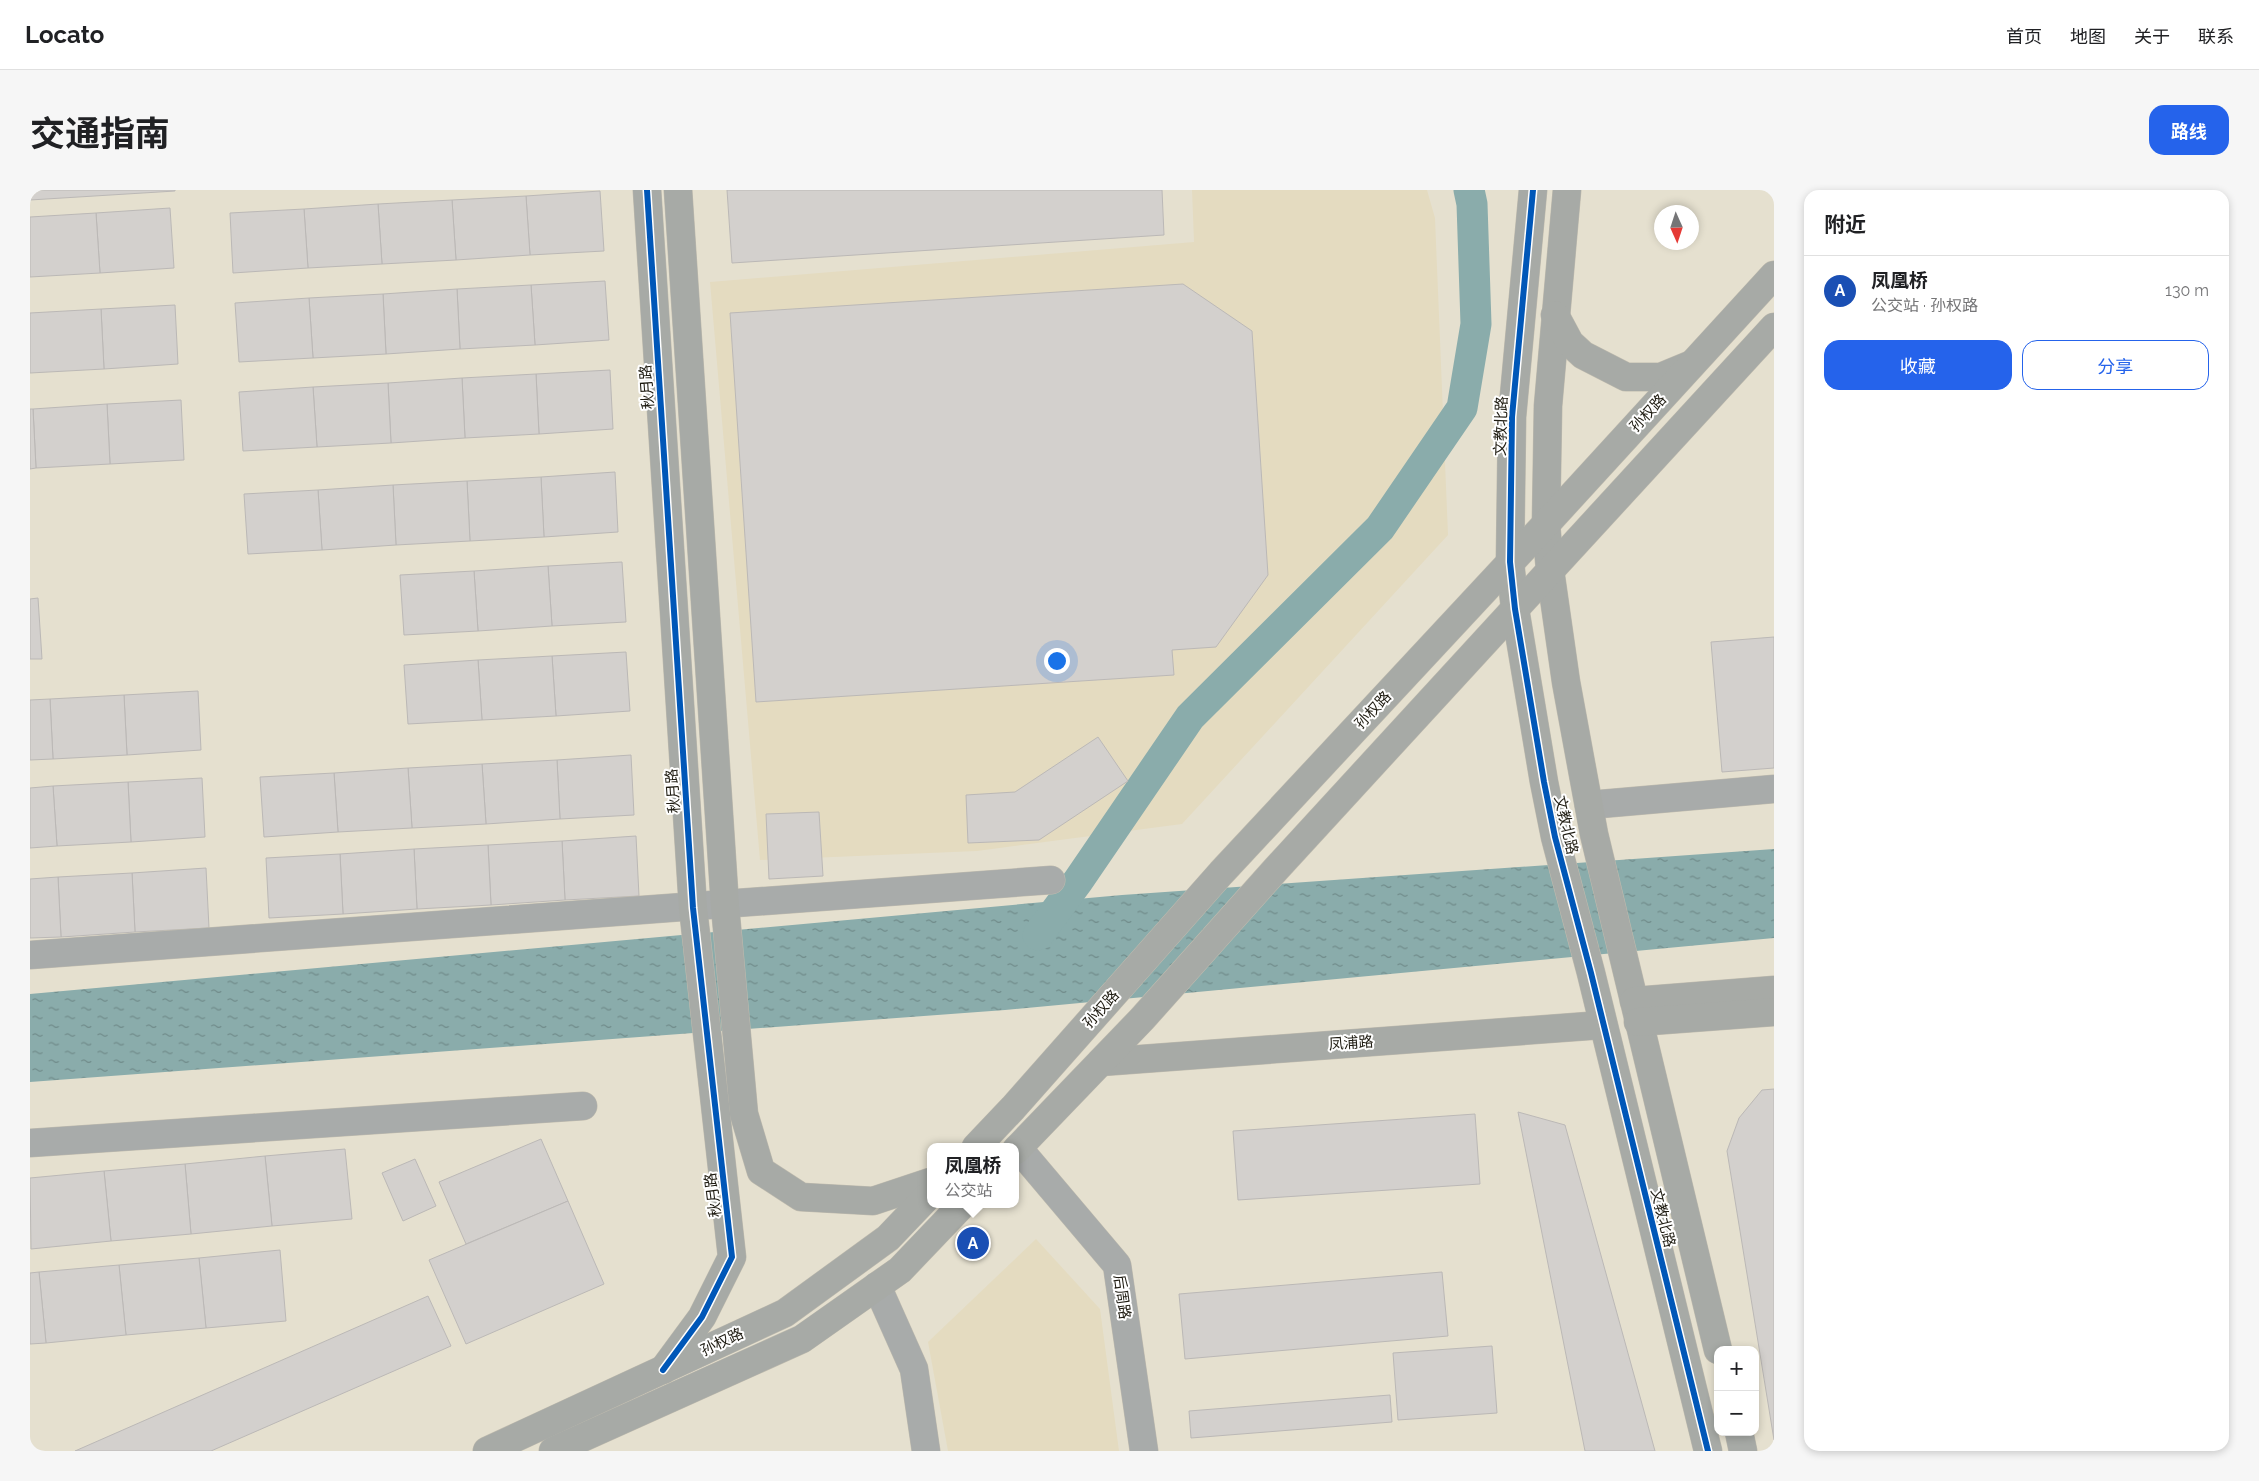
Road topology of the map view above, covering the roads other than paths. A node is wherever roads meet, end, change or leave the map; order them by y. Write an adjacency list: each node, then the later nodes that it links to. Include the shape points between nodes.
1 (646, 190): 17 (street, 秋月路)
2 (678, 190): 16 (street)
3 (1533, 190): 10 (street, 文教北路, via 1512,417)
4 (1567, 190): 6 (street, 文教北路)
5 (1774, 276): 8 (street, 孙权路)
6 (1556, 315): 8 (street, via 1570,343 1583,355 1626,377 1660,377); 9 (street, 文教北路, via 1548,406)
7 (1774, 327): 11 (street)
8 (1693, 364): 9 (street, 孙权路)
9 (1546, 524): 10 (street, 孙权路); 11 (street, 文教北路)
10 (1510, 562): 12 (street, 文教北路); 26 (street, 孙权路, via 1221,873)
11 (1550, 570): 12 (street); 14 (street, 文教北路, via 1566,682)
12 (1515, 609): 22 (street, 文教北路, via 1555,837); 23 (street)
13 (1774, 790): 14 (street)
14 (1589, 805): 20 (street, 文教北路)
15 (1051, 880): 16 (street)
16 (725, 905): 17 (street); 29 (street, via 744,1110 761,1171 800,1197 873,1201)
17 (693, 907): 18 (street); 34 (street, 秋月路, via 732,1257 702,1316)
18 (30, 955)
19 (1774, 990): 20 (street)
20 (1636, 1011): 21 (street); 33 (street, 文教北路)
21 (1774, 1012)
22 (1602, 1025): 23 (street, 凤浦路); 40 (street, 文教北路)
23 (1101, 1062): 27 (street)
24 (583, 1106): 25 (street)
25 (30, 1143)
26 (980, 1143)
27 (1019, 1147)
28 (1019, 1151): 39 (street, 后周路, via 1117,1264)
29 (927, 1183)
30 (927, 1197): 34 (street, 孙权路, via 888,1238 784,1313)
31 (960, 1208): 32 (street, 孙权路, via 900,1270)
32 (877, 1286): 37 (street, 孙权路, via 802,1339); 38 (street, via 914,1369)
33 (1717, 1346)
34 (663, 1370): 36 (street, 孙权路)
35 (1739, 1436): 41 (street)
36 (487, 1451)
37 (553, 1451)
38 (926, 1451)
39 (1144, 1451)
40 (1708, 1451)
41 (1743, 1451)

